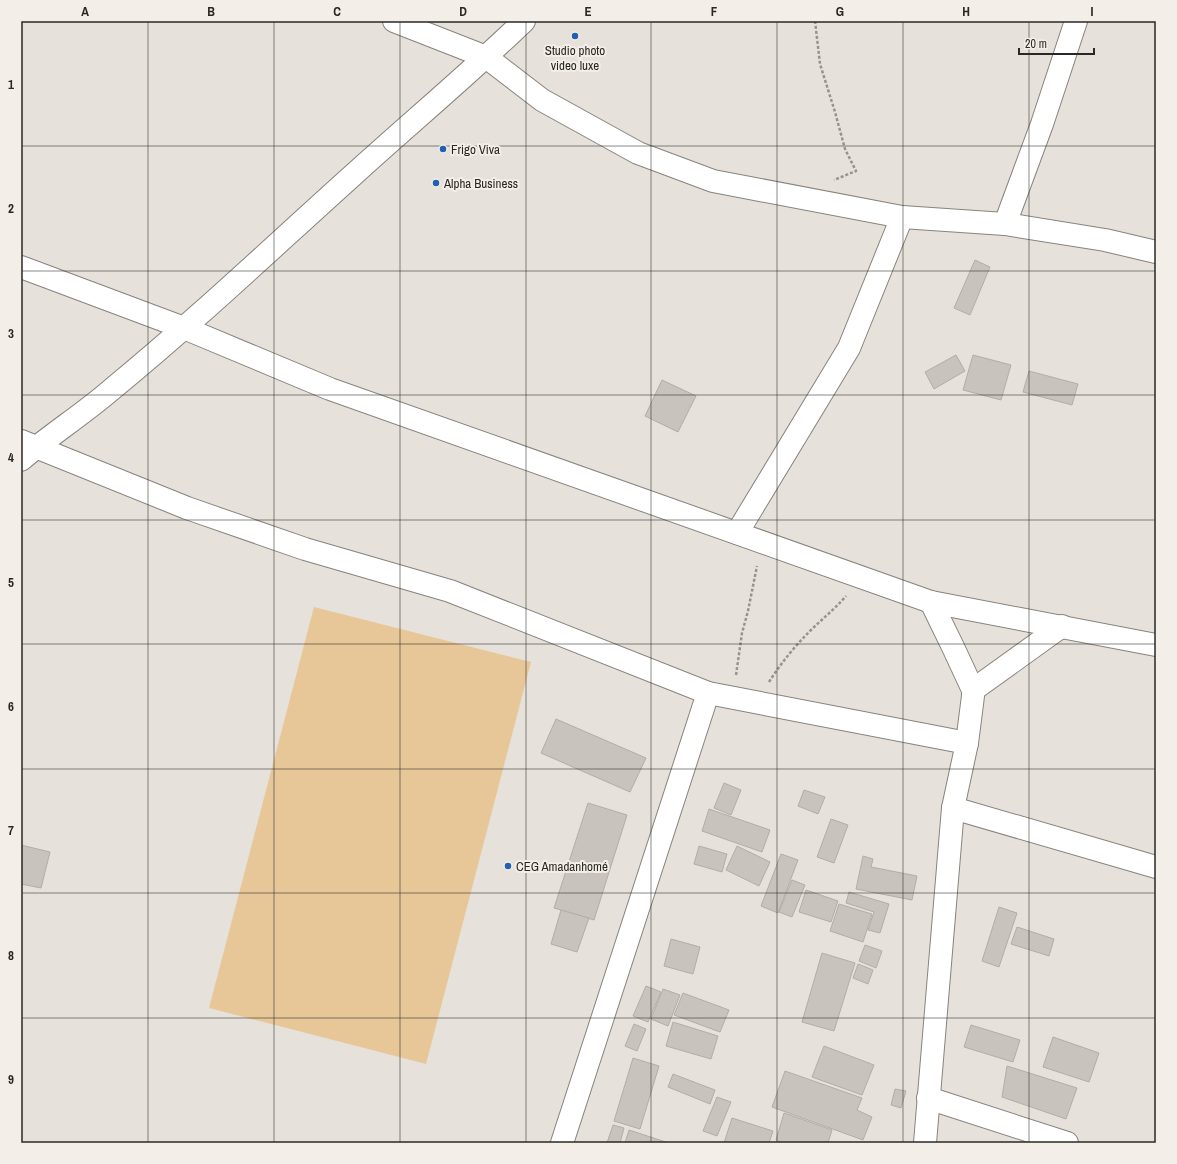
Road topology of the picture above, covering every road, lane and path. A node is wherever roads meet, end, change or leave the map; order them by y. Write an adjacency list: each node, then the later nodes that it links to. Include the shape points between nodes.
1 (394, 21): 5 (street)
2 (524, 21): 5 (street)
3 (815, 21): 6 (path, via 820,64 845,149 856,171 837,178)
4 (1076, 21): 8 (street)
5 (486, 57): 6 (street, via 542,100 638,153 713,181); 11 (street)
6 (802, 198): 7 (street)
7 (902, 217): 8 (street); 13 (street, via 849,348)
8 (1005, 224): 9 (street, via 1105,240)
9 (1156, 252)
10 (21, 267): 11 (street)
11 (184, 328): 12 (street, via 109,392); 13 (street, via 330,389)
12 (26, 449): 20 (street, via 305,549 450,591)
13 (737, 533): 14 (street)
14 (763, 543): 15 (street); 21 (path, via 742,633)
15 (862, 578): 16 (street); 22 (path, via 781,663)
16 (931, 602): 17 (street); 19 (street)
17 (1062, 626): 18 (street); 19 (street)
18 (1156, 645)
19 (973, 690): 23 (street)
20 (708, 693): 21 (street); 27 (street)
21 (733, 697): 22 (street)
22 (756, 702): 23 (street)
23 (967, 743): 24 (street)
24 (953, 808): 25 (street); 26 (street)
25 (1156, 867)
26 (928, 1098): 28 (street); 29 (street)
27 (562, 1143)
28 (925, 1143)
29 (1067, 1143)

